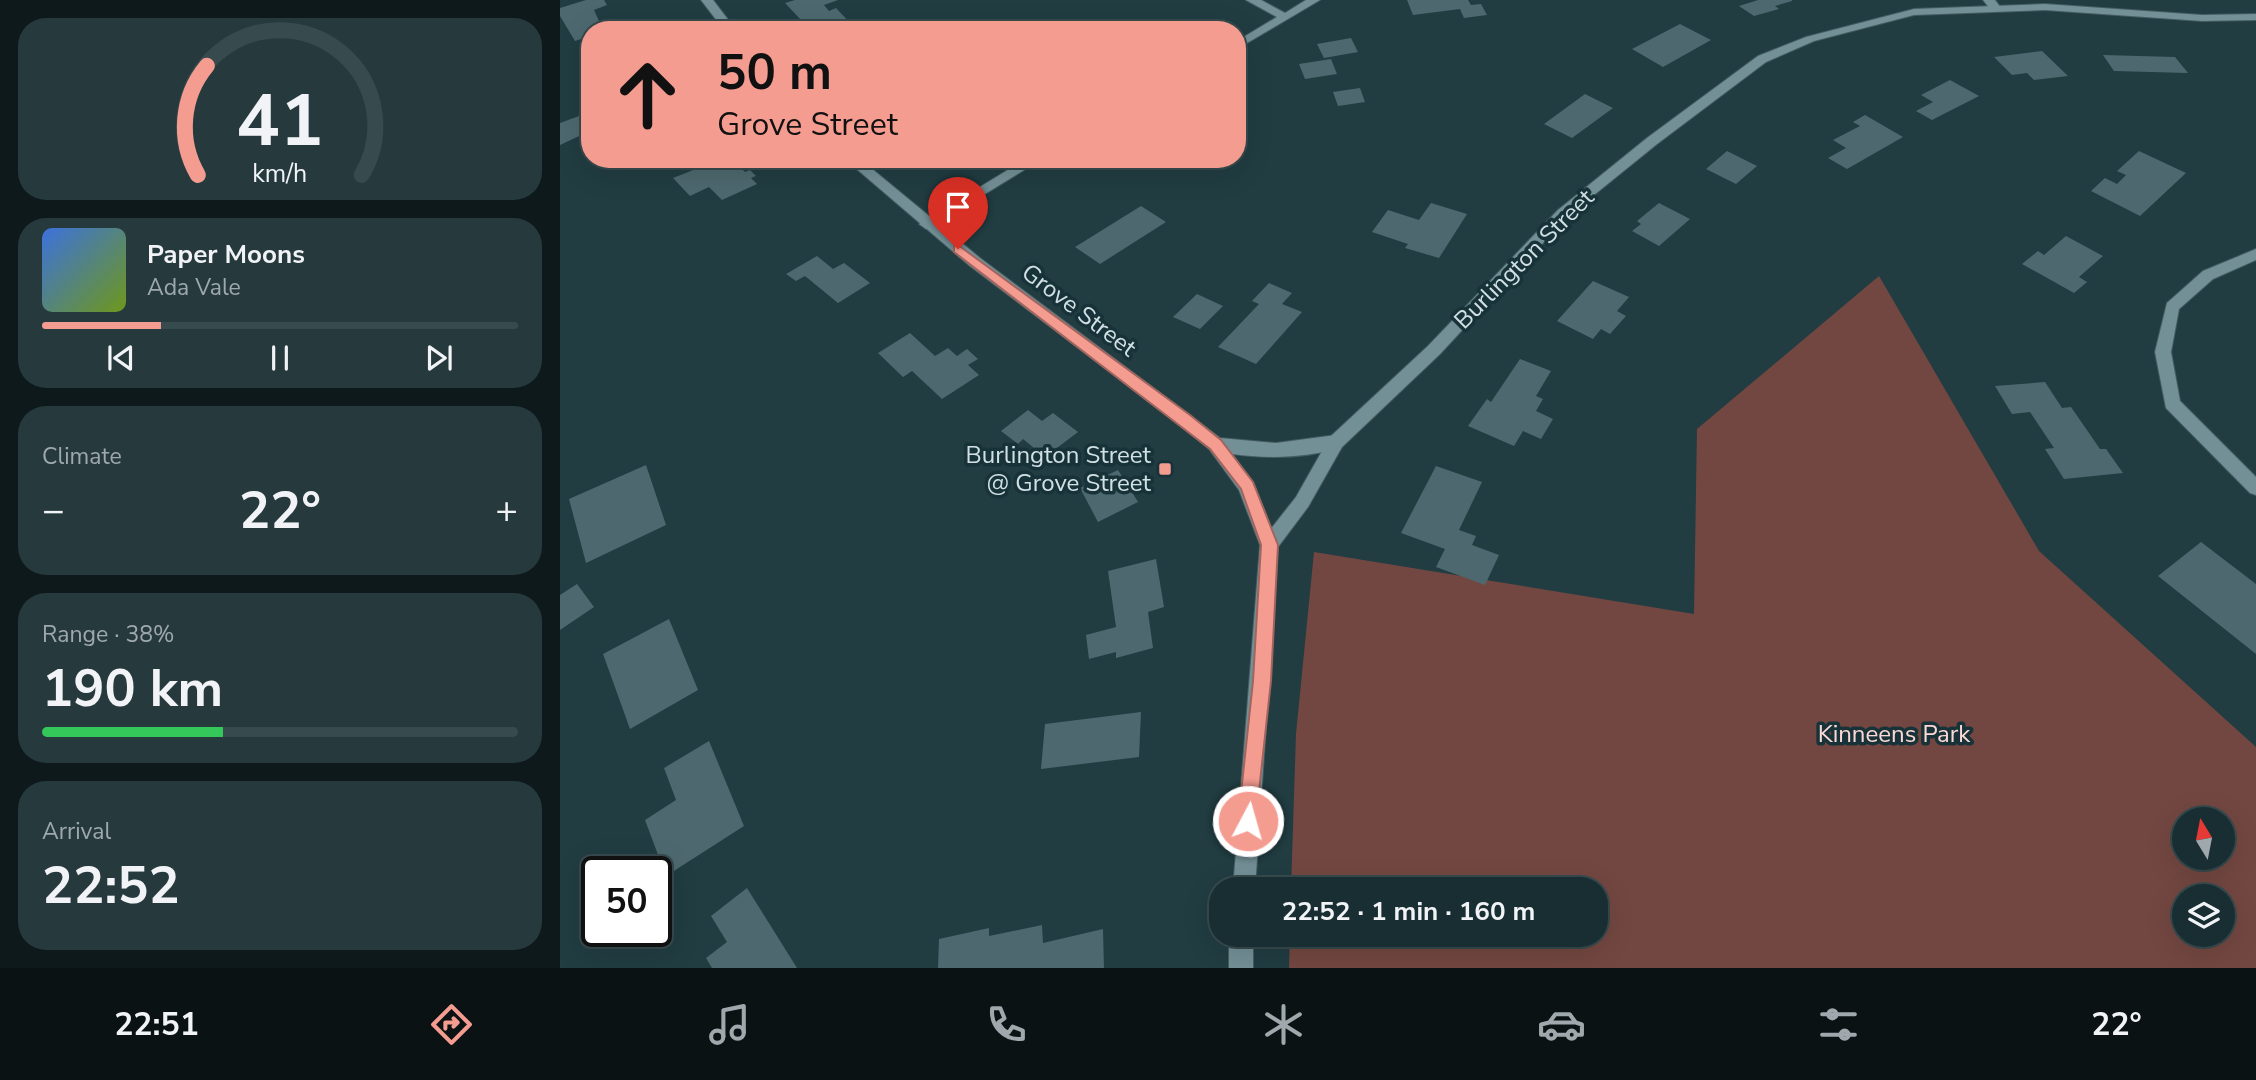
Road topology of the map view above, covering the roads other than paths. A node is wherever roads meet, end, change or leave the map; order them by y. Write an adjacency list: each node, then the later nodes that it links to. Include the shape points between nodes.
1 (707, 0): 7 (street)
2 (1252, 0): 5 (street)
3 (1314, 0): 5 (street)
4 (1992, 4): 6 (street, Burlington Street, via 2202,18); 13 (street, Burlington Street, via 1914,12 1823,34 1762,59 1563,213 1433,350)
5 (1285, 17): 8 (street)
6 (2256, 17)
7 (723, 21)
8 (1246, 41)
9 (861, 168): 11 (street, Grove Street)
10 (1021, 168): 11 (street)
11 (926, 224): 14 (street, Grove Street)
12 (2256, 254): 15 (street, via 2208,275 2172,307 2164,352 2172,404)
13 (1336, 442): 14 (street, Grove Street, via 1285,451); 16 (street, Burlington Street, via 1303,502)
14 (1215, 444): 16 (street, Grove Street, via 1247,486)
15 (2256, 488)
16 (1269, 545): 17 (street)
17 (1245, 877)
18 (1241, 947): 19 (street)
19 (1241, 968)

